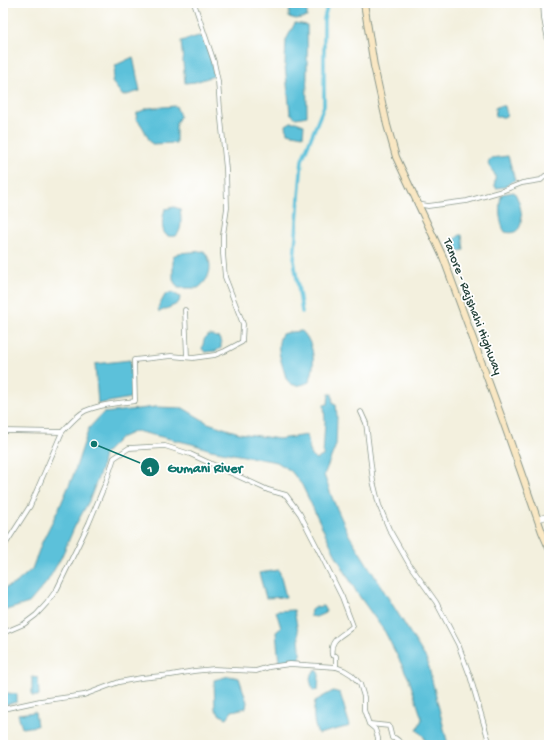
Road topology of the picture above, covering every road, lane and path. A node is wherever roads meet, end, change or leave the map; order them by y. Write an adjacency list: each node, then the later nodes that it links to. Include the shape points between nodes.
1 (194, 3): 8 (street, via 218,81 226,170 227,208 223,235 225,277 243,324 242,342 215,355)
2 (364, 3): 6 (main road, Tanore - Rajshahi Highway, via 388,131 396,157)
3 (543, 3): 4 (street)
4 (549, 46)
5 (549, 175): 6 (street, via 541,180 522,183 467,201 428,206)
6 (417, 204): 13 (main road, Tanore - Rajshahi Highway, via 444,258)
7 (185, 310): 8 (street)
8 (187, 357): 11 (street, via 134,360 134,401 86,410)
9 (361, 412): 22 (street, via 366,423 372,482 379,505 389,529 436,602 458,644)
10 (3, 431): 11 (street)
11 (62, 432): 14 (street, via 30,506)
12 (549, 516): 13 (street)
13 (538, 519): 15 (main road, Tanore - Rajshahi Highway)
14 (3, 548)
15 (549, 548)
16 (3, 633): 17 (street, via 24,624 36,615 57,588 89,523 114,458 129,448 165,446 190,454 268,490 286,495 300,514 316,545 342,597 353,626 348,632 336,638 333,644 331,650 332,655 336,656)
17 (336, 667): 18 (street, via 290,664 256,671 194,671 119,682 84,695 40,700); 19 (street, via 352,675 360,684)
18 (3, 708)
19 (369, 724): 20 (street, via 375,729); 21 (street, via 389,726 392,738)
20 (378, 745)
21 (404, 745)
22 (490, 745)

